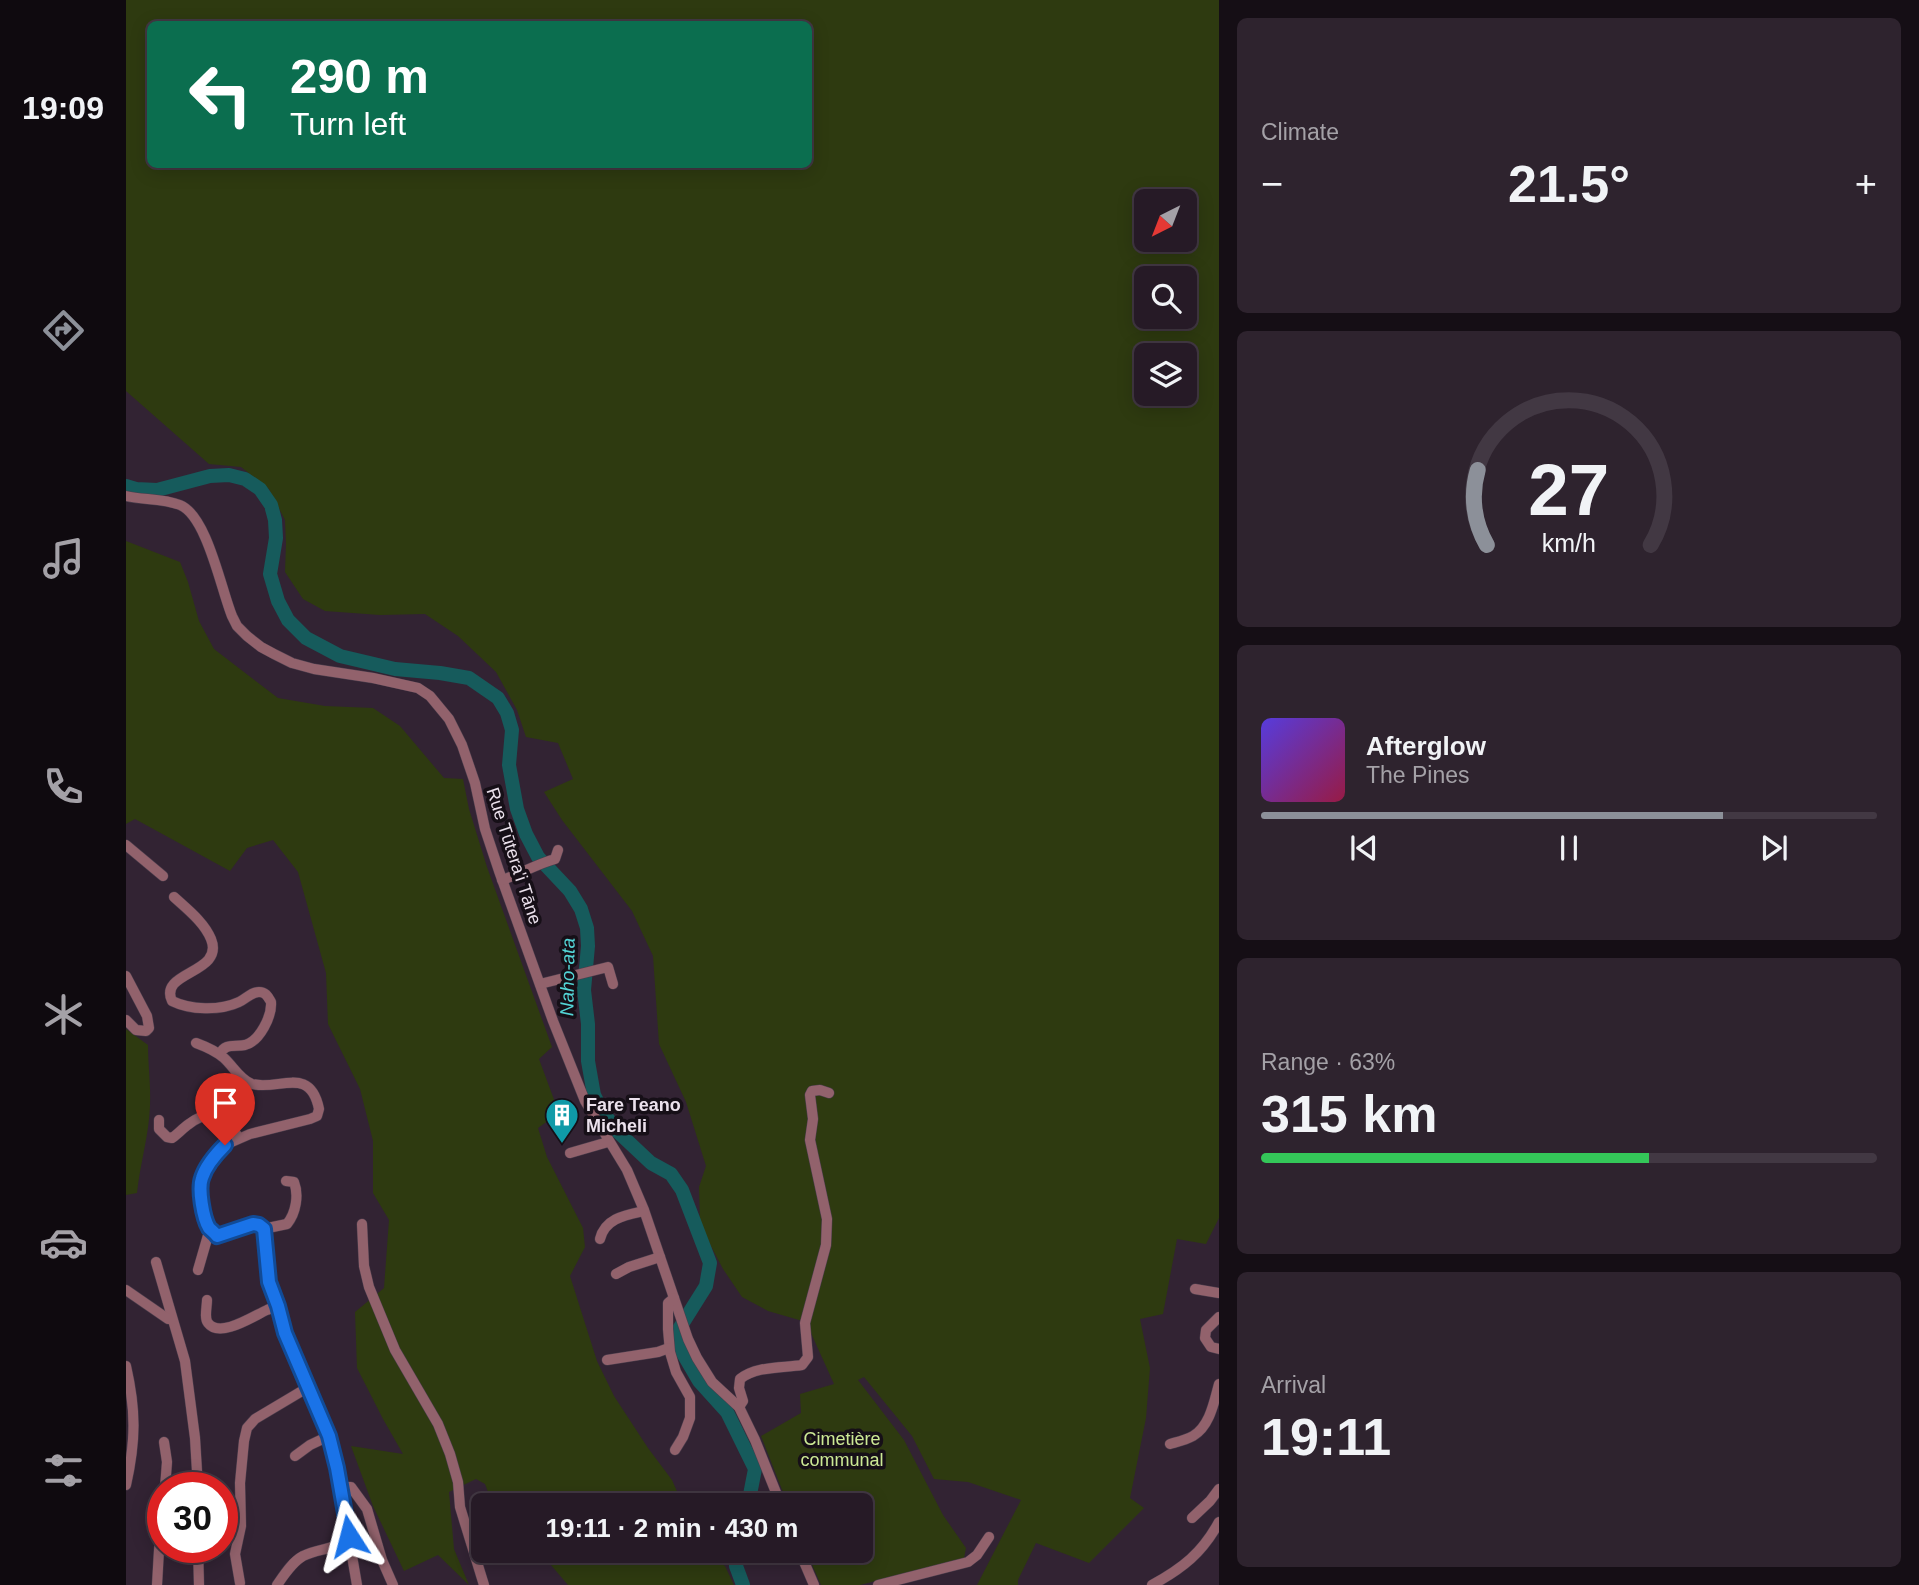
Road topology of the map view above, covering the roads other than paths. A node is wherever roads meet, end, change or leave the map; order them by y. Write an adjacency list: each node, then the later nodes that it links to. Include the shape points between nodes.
1 (126, 496): 5 (street, Rue Tūtera'i Tāne, via 180,505 193,514 207,540 237,626 261,647 303,666 418,688 430,696 462,745)
2 (126, 845): 4 (street)
3 (558, 850): 5 (street, via 555,859)
4 (163, 876)
5 (502, 880): 8 (street, Rue Tūtera'i Tāne)
6 (174, 897): 12 (street, via 199,921 212,948 204,964 171,986 172,1001 222,1007 259,992 271,1002 255,1039 225,1048)
7 (126, 976): 10 (street, via 149,1028 136,1030)
8 (540, 984): 9 (street, via 608,967); 16 (street, Rue Tūtera'i Tāne, via 585,1101)
9 (613, 984)
10 (126, 1020)
11 (196, 1043): 12 (street)
12 (220, 1054): 15 (street, via 251,1084 306,1086 319,1107 310,1119)
13 (829, 1093): 42 (street, via 820,1090 810,1095 810,1140 827,1219 826,1245 805,1323 808,1357 802,1365 742,1376)
14 (159, 1120): 15 (street, via 159,1129 172,1138 190,1122 213,1115 224,1118)
15 (239, 1138): 22 (street, via 222,1147 202,1178 203,1209)
16 (608, 1142): 17 (street); 19 (street, Rue Tūtera'i Tāne, via 627,1170)
17 (570, 1153)
18 (286, 1181): 21 (street, via 294,1182 296,1188 293,1216 284,1225)
19 (645, 1211): 23 (street, via 614,1219 606,1224); 24 (street, Rue Tūtera'i Tāne)
20 (362, 1224): 67 (street, via 369,1287 395,1350 439,1424)
21 (264, 1229): 22 (street, via 253,1224 217,1236); 33 (street, via 269,1282)
22 (212, 1230): 26 (street)
23 (600, 1239)
24 (660, 1257): 27 (street); 31 (street, Rue Tūtera'i Tāne)
25 (156, 1262): 35 (street)
26 (198, 1270)
27 (616, 1274)
28 (1195, 1289): 30 (street)
29 (126, 1290): 35 (street)
30 (1219, 1293)
31 (674, 1298): 36 (street, via 668,1303); 42 (street, Rue Tūtera'i Tāne, via 697,1358 712,1382)
32 (207, 1300): 33 (street, via 207,1322 217,1328 248,1321)
33 (278, 1306): 41 (street)
34 (1219, 1317): 37 (street, via 1206,1330 1205,1338)
35 (172, 1319): 49 (street, via 185,1360)
36 (669, 1348): 38 (street); 46 (street, via 690,1396 690,1418)
37 (1219, 1349)
38 (607, 1360)
39 (126, 1366): 50 (street, via 135,1424)
40 (1219, 1384): 45 (street, via 1206,1422 1192,1437)
41 (307, 1388): 43 (street); 61 (street, via 247,1428 235,1554)
42 (739, 1407): 53 (street, Rue Tūtera'i Tāne)
43 (329, 1436): 47 (street); 51 (street)
44 (164, 1442): 48 (street)
45 (1170, 1444)
46 (675, 1450)
47 (295, 1456)
48 (166, 1472)
49 (197, 1472)
50 (126, 1485)
51 (341, 1488): 56 (street); 66 (street, via 351,1487 367,1509)
52 (1219, 1489): 54 (street)
53 (776, 1493)
54 (1192, 1518)
55 (1219, 1522): 70 (street, via 1198,1554)
56 (349, 1536): 64 (street, via 338,1547 300,1558); 65 (street)
57 (989, 1537): 69 (street, via 968,1562)
58 (158, 1563): 62 (street)
59 (198, 1563): 63 (street)
60 (805, 1563): 68 (street)
61 (240, 1583)
62 (157, 1585)
63 (199, 1585)
64 (277, 1585)
65 (356, 1585)
66 (393, 1585)
67 (484, 1585)
68 (814, 1585)
69 (878, 1585)
70 (1152, 1585)

